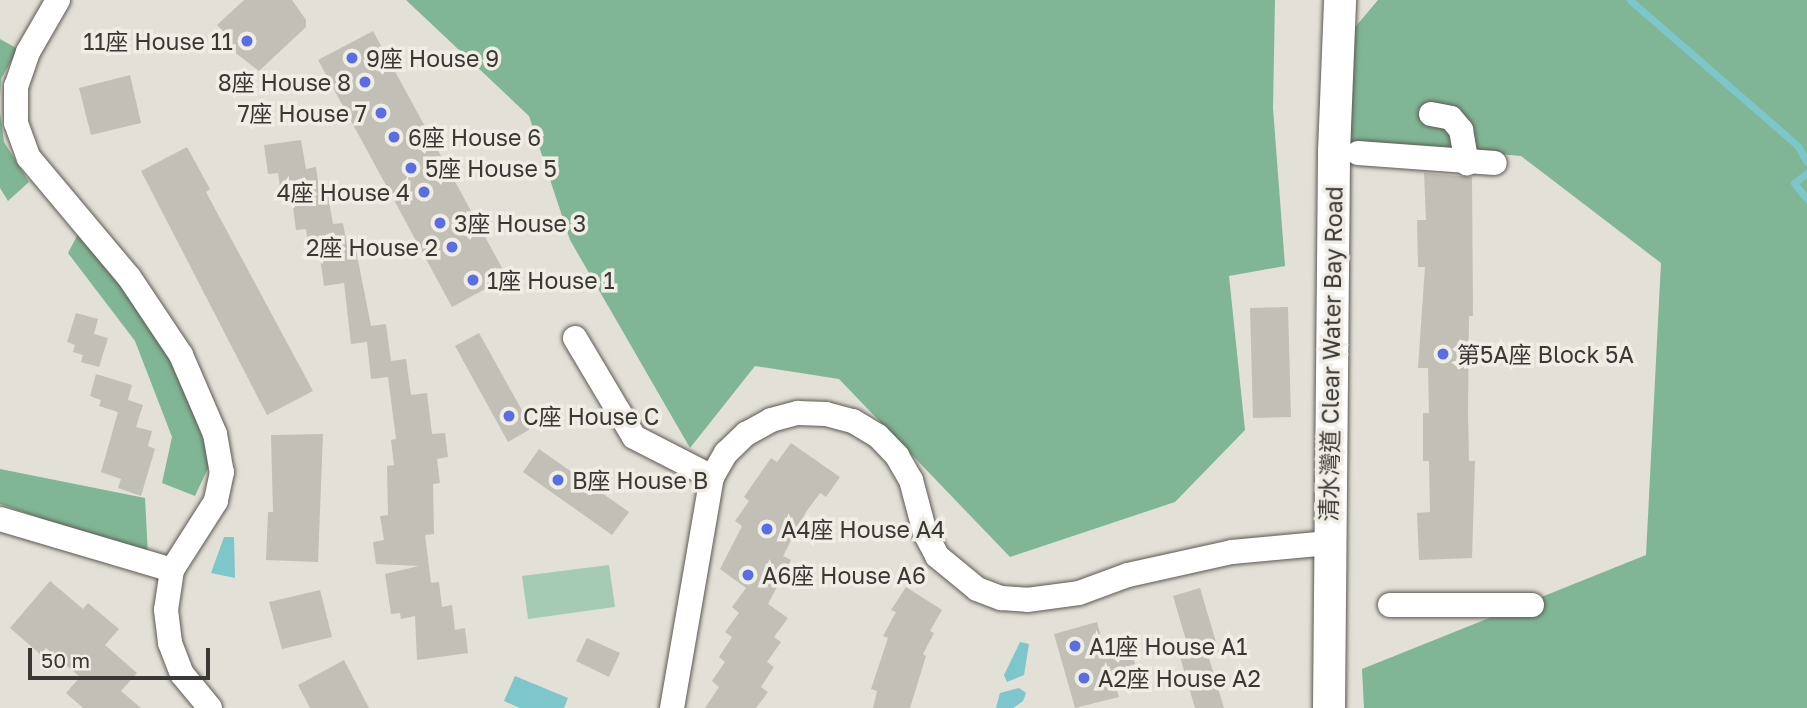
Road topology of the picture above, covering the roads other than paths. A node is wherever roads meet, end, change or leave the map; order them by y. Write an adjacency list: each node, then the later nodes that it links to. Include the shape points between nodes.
1 (58, 0): 11 (street, via 28,52 16,86 21,141 29,158 130,277 181,355 215,434 222,472 216,501)
2 (1340, 0): 10 (main road, 清水灣道 Clear Water Bay Road)
3 (1432, 114): 5 (street, via 1451,118 1461,130)
4 (1358, 153): 5 (street)
5 (1467, 163): 6 (street)
6 (1495, 163)
7 (575, 338): 8 (street, via 634,437)
8 (712, 477): 10 (street, via 726,453 771,420 798,413 853,421 897,456 911,480 925,533 937,556 976,589 1013,599 1079,593 1190,559); 15 (street)
9 (0, 519): 11 (street)
10 (1329, 543): 16 (main road, 清水灣道 Clear Water Bay Road)
11 (172, 570): 14 (street, via 166,600 170,643 182,674)
12 (1390, 605): 13 (street)
13 (1532, 605)
14 (209, 708)
15 (672, 708)
16 (1329, 708)

